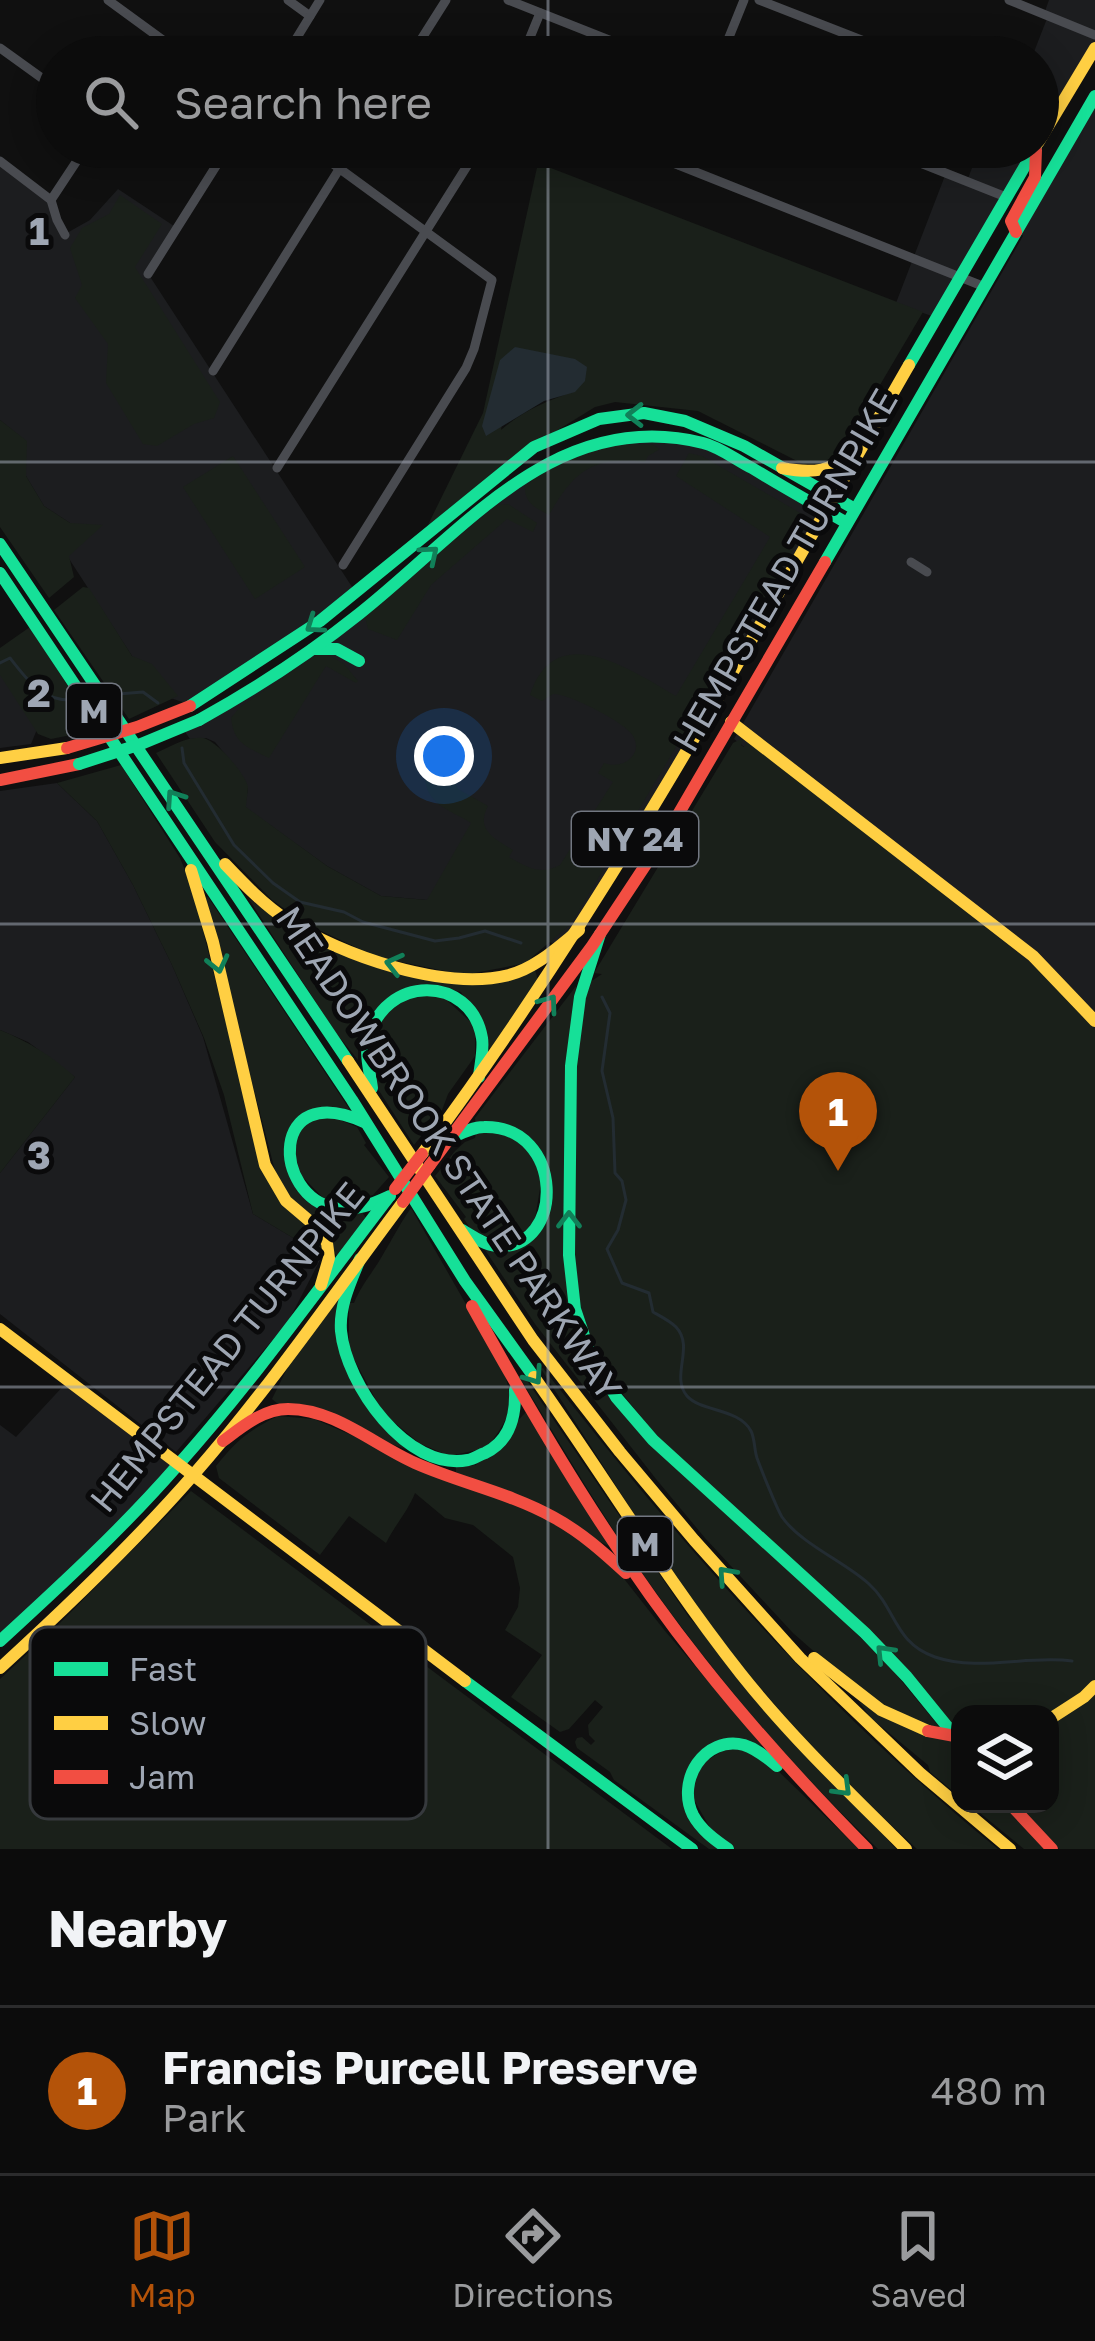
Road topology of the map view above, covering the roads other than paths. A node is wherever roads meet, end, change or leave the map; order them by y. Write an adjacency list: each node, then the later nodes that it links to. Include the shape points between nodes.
1 (108, 0): 12 (street)
2 (288, 0): 10 (street)
3 (320, 0): 10 (street)
4 (446, 0): 14 (street)
5 (508, 0): 9 (street)
6 (744, 0): 17 (street)
7 (759, 0): 18 (street)
8 (1009, 0): 11 (street)
9 (540, 13): 15 (street); 16 (street)
10 (310, 16): 13 (street)
11 (1095, 35)
12 (157, 36)
13 (298, 36)
14 (423, 36)
15 (531, 36)
16 (599, 36)
17 (729, 36)
18 (851, 36)
19 (0, 48): 21 (street)
20 (1095, 48): 23 (main road, HEMPSTEAD TURNPIKE / NY 24)
21 (36, 74)
22 (1095, 96): 24 (main road, HEMPSTEAD TURNPIKE / NY 24)
23 (1059, 108)
24 (1059, 158)
25 (0, 161): 36 (street)
26 (72, 168): 36 (street)
27 (215, 168): 40 (street)
28 (465, 168): 37 (street)
29 (687, 168): 41 (street)
30 (933, 168): 35 (street)
31 (1024, 168): 35 (main road, HEMPSTEAD TURNPIKE / NY 24)
32 (1036, 168): 38 (main road, via 1012,218)
33 (1053, 168): 38 (main road, HEMPSTEAD TURNPIKE / NY 24)
34 (340, 169): 37 (street); 43 (street)
35 (1006, 197): 41 (main road, HEMPSTEAD TURNPIKE / NY 24)
36 (51, 200): 39 (street)
37 (426, 232): 47 (street); 55 (street, via 492,280 466,368)
38 (1016, 232): 42 (main road, HEMPSTEAD TURNPIKE / NY 24)
39 (64, 235)
40 (148, 274)
41 (961, 277): 42 (street); 44 (main road, HEMPSTEAD TURNPIKE / NY 24)
42 (985, 287): 50 (main road, HEMPSTEAD TURNPIKE / NY 24)
43 (213, 371)
44 (881, 417): 48 (main road, via 840,465 809,474); 49 (main road, HEMPSTEAD TURNPIKE / NY 24)
45 (694, 422): 46 (main road); 48 (main road); 60 (main road, one-way to 60, via 620,414 534,447)
46 (689, 438): 51 (main road); 58 (main road, one-way to 46, via 543,463 634,434)
47 (278, 468)
48 (782, 468): 49 (main road)
49 (834, 497): 50 (main road); 51 (main road, HEMPSTEAD TURNPIKE / NY 24)
50 (855, 509): 52 (main road, HEMPSTEAD TURNPIKE / NY 24)
51 (826, 511): 52 (main road); 67 (main road, HEMPSTEAD TURNPIKE / NY 24)
52 (847, 523): 62 (main road, HEMPSTEAD TURNPIKE / NY 24)
53 (0, 544): 65 (main road, MEADOWBROOK STATE PARKWAY / M, one-way to 53)
54 (911, 562): 56 (street)
55 (343, 565)
56 (927, 572)
57 (0, 573): 66 (main road, MEADOWBROOK STATE PARKWAY / M)
58 (312, 650): 59 (main road, via 337,649); 61 (main road)
59 (358, 661)
60 (260, 662): 61 (main road); 63 (main road, bridge, via 190,706 137,727)
61 (246, 693): 64 (main road, bridge, via 128,748)
62 (731, 722): 68 (main road, HEMPSTEAD TURNPIKE / NY 24); 69 (main road, via 1033,956)
63 (0, 758)
64 (0, 780)
65 (201, 840): 67 (main road, one-way to 65, via 532,967 506,976 456,978 403,967 336,946 286,919); 71 (main road, MEADOWBROOK STATE PARKWAY / M)
66 (186, 851): 72 (main road, MEADOWBROOK STATE PARKWAY / M); 79 (main road, one-way to 79, via 265,1165 327,1243)
67 (579, 930): 70 (main road, HEMPSTEAD TURNPIKE / NY 24)
68 (600, 934): 73 (main road, HEMPSTEAD TURNPIKE / NY 24, one-way to 68); 95 (main road, one-way to 68, via 865,1633 653,1440 589,1352 569,1255 572,1066 580,998)
69 (1095, 1021)
70 (479, 1077): 71 (main road, via 482,1035 469,1008 438,990 410,991 377,1013 366,1037); 74 (main road, HEMPSTEAD TURNPIKE / NY 24)
71 (377, 1106): 77 (main road, MEADOWBROOK STATE PARKWAY / M)
72 (364, 1122): 75 (main road, via 313,1114 292,1132 291,1169 310,1197 335,1208); 76 (main road, MEADOWBROOK STATE PARKWAY / M)
73 (449, 1139): 74 (main road, HEMPSTEAD TURNPIKE / NY 24); 77 (main road, via 483,1127 507,1130 539,1154 548,1182 544,1213 516,1244 494,1246)
74 (426, 1159): 75 (main road, HEMPSTEAD TURNPIKE / NY 24, bridge)
75 (396, 1196): 78 (main road, HEMPSTEAD TURNPIKE / NY 24); 79 (main road, HEMPSTEAD TURNPIKE / NY 24)
76 (421, 1210): 81 (main road); 102 (main road, MEADOWBROOK STATE PARKWAY / M, one-way to 102, via 688,1605 809,1753)
77 (457, 1227): 86 (main road, MEADOWBROOK STATE PARKWAY / M, one-way to 77, via 620,1452)
78 (360, 1259): 81 (main road, via 342,1313 345,1353 364,1395 400,1436 440,1458 478,1457 509,1430); 82 (main road, HEMPSTEAD TURNPIKE / NY 24)
79 (321, 1285): 83 (main road, HEMPSTEAD TURNPIKE / NY 24)
80 (4, 1338): 83 (main road)
81 (514, 1384): 85 (main road)
82 (223, 1441): 84 (main road, HEMPSTEAD TURNPIKE / NY 24); 85 (main road, via 274,1411 322,1416 570,1524)
83 (179, 1465): 84 (main road); 90 (main road, HEMPSTEAD TURNPIKE / NY 24)
84 (193, 1475): 87 (main road, HEMPSTEAD TURNPIKE / NY 24); 88 (main road)
85 (664, 1617): 97 (main road)
86 (765, 1618): 96 (main road, bridge, via 872,1705); 103 (main road, MEADOWBROOK STATE PARKWAY / M, via 843,1701)
87 (44, 1627)
88 (393, 1627)
89 (30, 1640): 92 (main road, HEMPSTEAD TURNPIKE / NY 24)
90 (0, 1641)
91 (426, 1652): 99 (main road)
92 (0, 1668)
93 (1095, 1686): 94 (main road)
94 (1059, 1714)
95 (951, 1729)
96 (951, 1737)
97 (826, 1809): 100 (main road, via 760,1752 721,1746 692,1771 687,1798 700,1827); 101 (main road)
98 (1018, 1813): 104 (main road)
99 (692, 1849)
100 (728, 1849)
101 (867, 1849)
102 (906, 1849)
103 (1010, 1849)
104 (1052, 1849)

